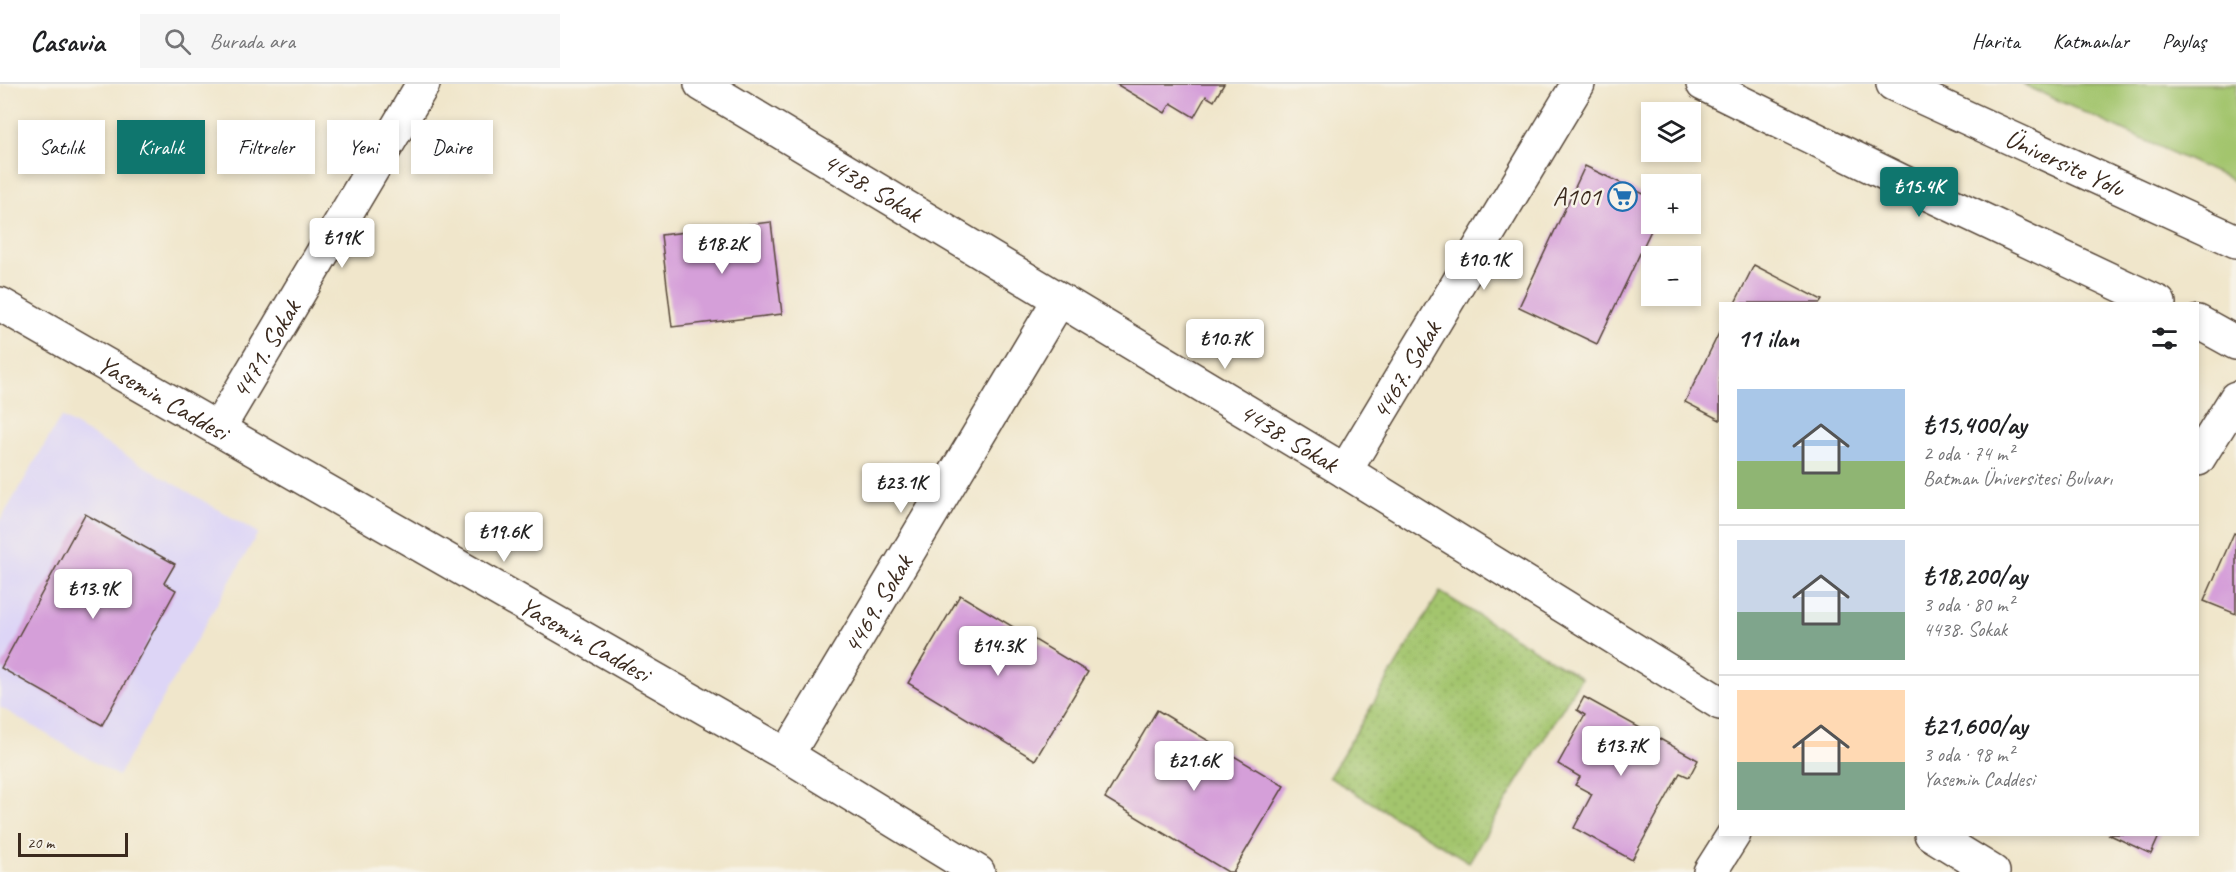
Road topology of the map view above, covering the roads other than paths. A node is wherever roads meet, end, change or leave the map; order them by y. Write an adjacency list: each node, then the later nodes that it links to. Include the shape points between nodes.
1 (423, 84): 13 (street, 4471. Sokak)
2 (700, 84): 7 (street, 4438. Sokak)
3 (1578, 84): 15 (street, 4467. Sokak)
4 (1703, 84): 8 (street)
5 (1893, 84): 6 (street, Üniversite Yolu)
6 (2236, 242)
7 (1059, 300): 15 (street, 4438. Sokak); 17 (street, 4469. Sokak)
8 (2157, 302)
9 (0, 304): 13 (street, Yasemin Caddesi)
10 (2199, 323): 11 (street)
11 (2236, 342)
12 (2236, 398): 14 (street)
13 (218, 429): 17 (street, Yasemin Caddesi)
14 (2199, 457)
15 (1345, 471): 16 (street, 4438. Sokak)
16 (1719, 702)
17 (788, 755): 20 (street, Yasemin Caddesi)
18 (1733, 836): 21 (street)
19 (1944, 837): 22 (street)
20 (978, 872)
21 (1710, 872)
22 (1993, 872)

